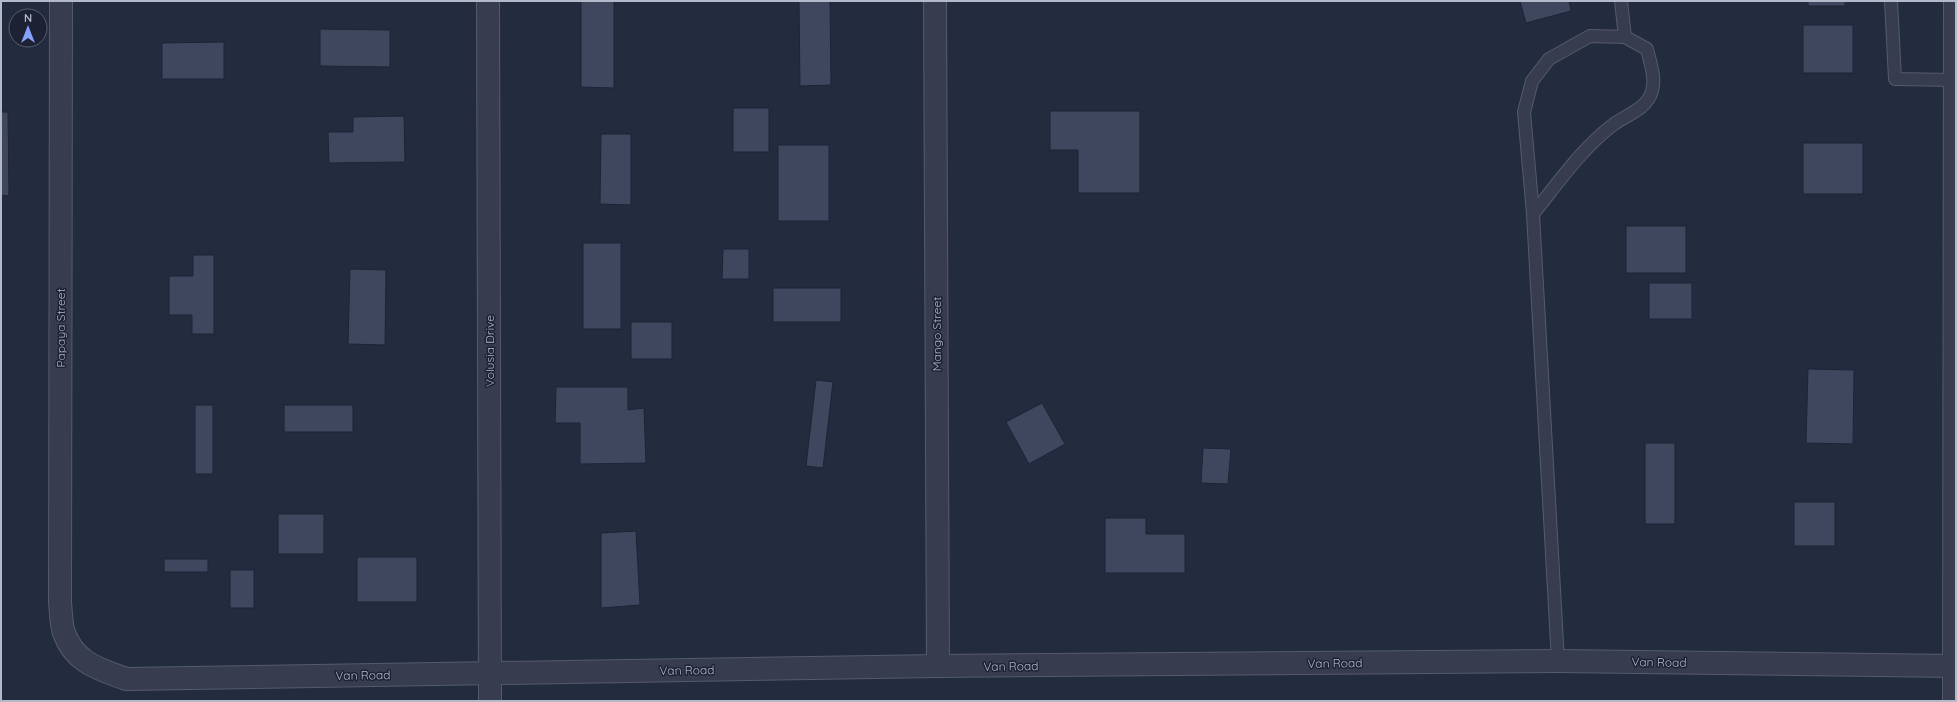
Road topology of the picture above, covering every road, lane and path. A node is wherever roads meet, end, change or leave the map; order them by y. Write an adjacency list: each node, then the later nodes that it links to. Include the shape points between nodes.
1 (61, 1): 10 (street, Papaya Street, via 60,602 64,632)
2 (488, 1): 14 (street, Volusia Drive)
3 (935, 1): 12 (street, Mango Street)
4 (1621, 1): 7 (lane)
5 (1891, 1): 8 (lane, via 1895,79)
6 (1955, 1): 8 (street)
7 (1625, 37): 9 (lane, via 1647,49 1652,68 1653,91 1644,105 1614,125 1574,161); 9 (lane, via 1590,36 1549,59 1532,81 1524,112)
8 (1955, 80): 13 (street)
9 (1533, 214): 11 (lane)
10 (74, 653): 14 (street, Van Road, via 95,668 126,679)
11 (1558, 661): 12 (street, Van Road); 13 (street, Van Road)
12 (938, 666): 14 (street, Van Road)
13 (1955, 666): 16 (street)
14 (490, 672): 15 (street, Volusia Drive)
15 (490, 701)
16 (1954, 701)

